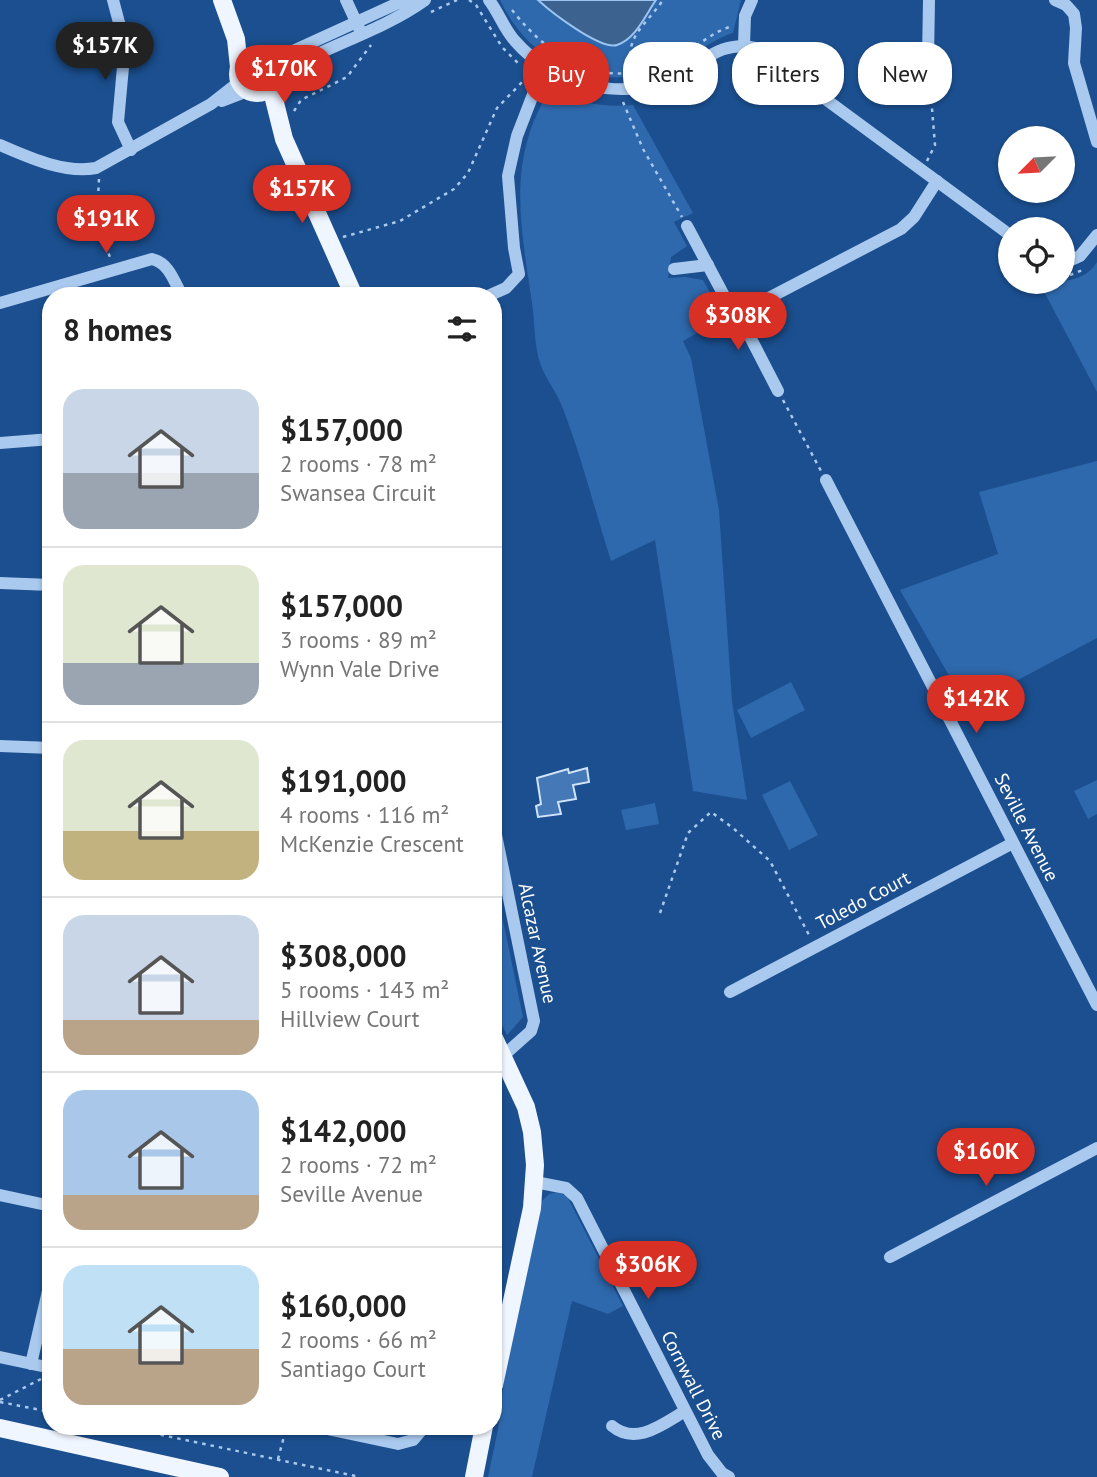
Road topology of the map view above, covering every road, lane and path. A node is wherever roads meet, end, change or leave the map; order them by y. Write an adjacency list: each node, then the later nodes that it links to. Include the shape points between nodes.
1 (113, 0): 41 (street, via 125,45 118,122)
2 (346, 0): 13 (street)
3 (413, 0): 13 (street)
4 (425, 0): 15 (street)
5 (469, 0): 24 (path, via 502,47)
6 (489, 0): 22 (street)
7 (663, 0): 17 (path)
8 (751, 0): 14 (street)
9 (929, 0): 20 (street)
10 (1055, 0): 39 (street, via 1074,14 1074,62)
11 (224, 4): 23 (main road); 29 (main road)
12 (508, 6): 27 (path, via 552,52 583,67)
13 (356, 22): 16 (street); 23 (street, via 293,51)
14 (744, 23): 18 (path, via 719,30); 19 (street)
15 (381, 26): 16 (street); 38 (path, via 347,77 301,100)
16 (362, 35): 28 (street, via 298,63)
17 (632, 42)
18 (701, 42)
19 (744, 42)
20 (928, 42)
21 (732, 47): 31 (street, via 659,83)
22 (523, 52)
23 (264, 57): 28 (main road, via 274,66); 29 (main road, via 249,56)
24 (523, 62)
25 (721, 65): 26 (path)
26 (718, 67)
27 (623, 73)
28 (273, 82): 29 (main road, via 263,92); 38 (main road)
29 (245, 83): 38 (main road); 41 (street)
30 (523, 85): 48 (path, via 497,108 468,173 454,189 400,221)
31 (609, 87)
32 (615, 101): 33 (path)
33 (623, 102)
34 (527, 105): 56 (street, via 508,176 519,274)
35 (624, 105): 45 (path, via 643,149)
36 (834, 105): 42 (street)
37 (932, 105): 42 (path, via 936,145)
38 (283, 134): 48 (main road)
39 (1097, 142)
40 (0, 145): 41 (street, via 34,159 79,169 98,167)
41 (131, 150)
42 (922, 170): 44 (street)
43 (99, 174): 49 (path, via 97,217)
44 (937, 181): 46 (street); 59 (street, via 901,229)
45 (687, 226): 51 (street)
46 (998, 226)
47 (1097, 235): 50 (street)
48 (330, 241): 55 (main road)
49 (110, 257)
50 (1075, 258)
51 (708, 265): 52 (street); 59 (street, via 728,303 741,310)
52 (674, 269)
53 (57, 287): 54 (street, via 152,260 168,270)
54 (176, 287)
55 (350, 287)
56 (502, 290)
57 (42, 291): 58 (street)
58 (0, 303)
59 (751, 307): 60 (street, via 747,331)
60 (778, 391): 63 (path)
61 (42, 440): 62 (street)
62 (0, 443)
63 (826, 480): 68 (street, Seville Avenue)
64 (0, 583): 65 (street)
65 (42, 585)
66 (0, 746): 67 (street)
67 (42, 748)
68 (1013, 843): 71 (street, Toledo Court); 73 (street, Seville Avenue)
69 (502, 864): 74 (street, Alcazar Avenue, via 534,1021 531,1031)
70 (660, 913): 71 (path, via 688,833 711,812 770,861)
71 (816, 947): 72 (street, Toledo Court)
72 (730, 992)
73 (1097, 1004)
74 (503, 1056): 76 (main road, via 530,1119)
75 (1097, 1148): 79 (street)
76 (535, 1182): 81 (main road); 88 (street, Cornwall Drive, via 566,1188 577,1198)
77 (0, 1195): 78 (street)
78 (42, 1204)
79 (890, 1257)
80 (42, 1319): 83 (street)
81 (502, 1324)
82 (0, 1357): 83 (street)
83 (32, 1364): 84 (street)
84 (42, 1370)
85 (42, 1376): 86 (path)
86 (0, 1401): 87 (path)
87 (42, 1410)
88 (685, 1410): 89 (street, via 641,1435 620,1433); 102 (street, Cornwall Drive, via 708,1455)
89 (612, 1426)
90 (0, 1428): 99 (main road)
91 (162, 1435): 97 (path)
92 (284, 1435): 97 (path)
93 (356, 1435): 94 (street, via 398,1444)
94 (417, 1435)
95 (482, 1435): 101 (main road)
96 (0, 1439): 98 (main road)
97 (278, 1459): 100 (path)
98 (171, 1477)
99 (220, 1477)
100 (360, 1477)
101 (474, 1477)
102 (729, 1477)

